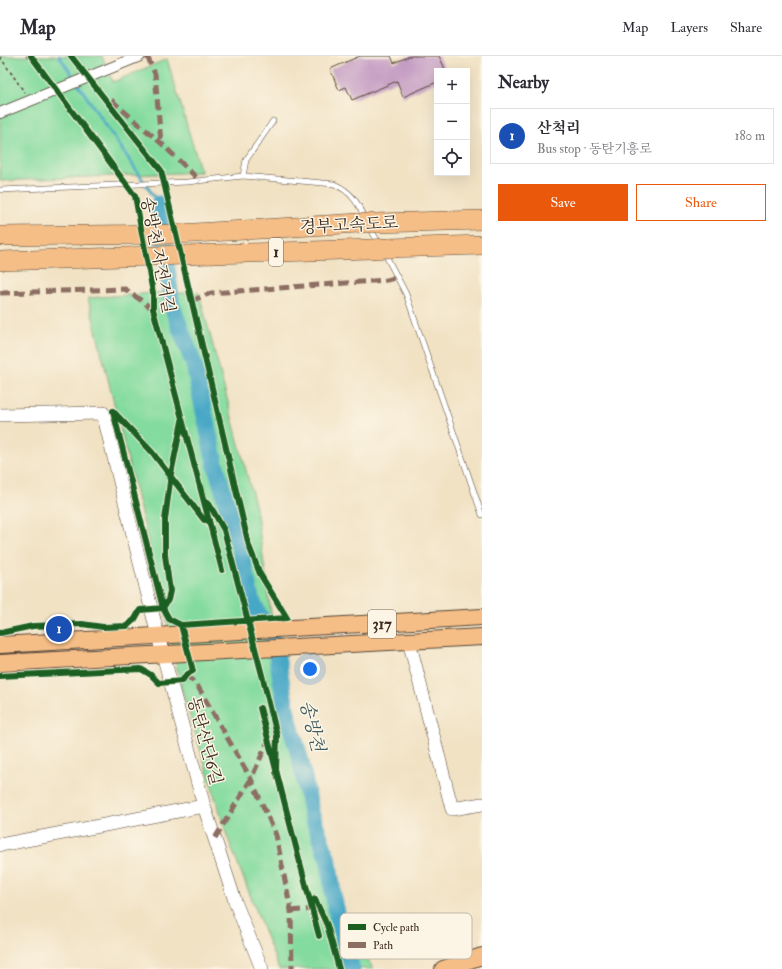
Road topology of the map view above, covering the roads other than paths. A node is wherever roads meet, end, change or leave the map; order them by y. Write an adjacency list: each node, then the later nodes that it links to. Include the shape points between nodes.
1 (140, 56): 2 (street)
2 (0, 113)
3 (273, 121): 4 (lane, via 246,160)
4 (243, 176): 5 (lane, via 187,182); 11 (lane, via 334,184 354,198 406,294)
5 (0, 190)
6 (482, 220): 7 (highway, 경부고속도로 / 1, via 368,223 178,234)
7 (0, 236)
8 (482, 245): 9 (highway, 경부고속도로 / 1)
9 (0, 261)
10 (0, 415): 13 (street, 동탄산단6길, via 103,413)
11 (482, 515)
12 (482, 617): 13 (main road, 317)
13 (158, 636): 16 (main road, 317); 17 (street, 동탄산단6길)
14 (482, 637): 15 (main road, 317)
15 (409, 641): 17 (main road, 317); 19 (street, via 452,808)
16 (0, 645)
17 (162, 654): 18 (main road, 317); 20 (street, 동탄산단6길)
18 (0, 664)
19 (482, 804)
20 (204, 806): 21 (street, 동탄산단6길); 23 (street, 동탄산단6길, via 236,904)
21 (0, 845)
22 (482, 956): 24 (main road)
23 (262, 969)
24 (443, 969)

